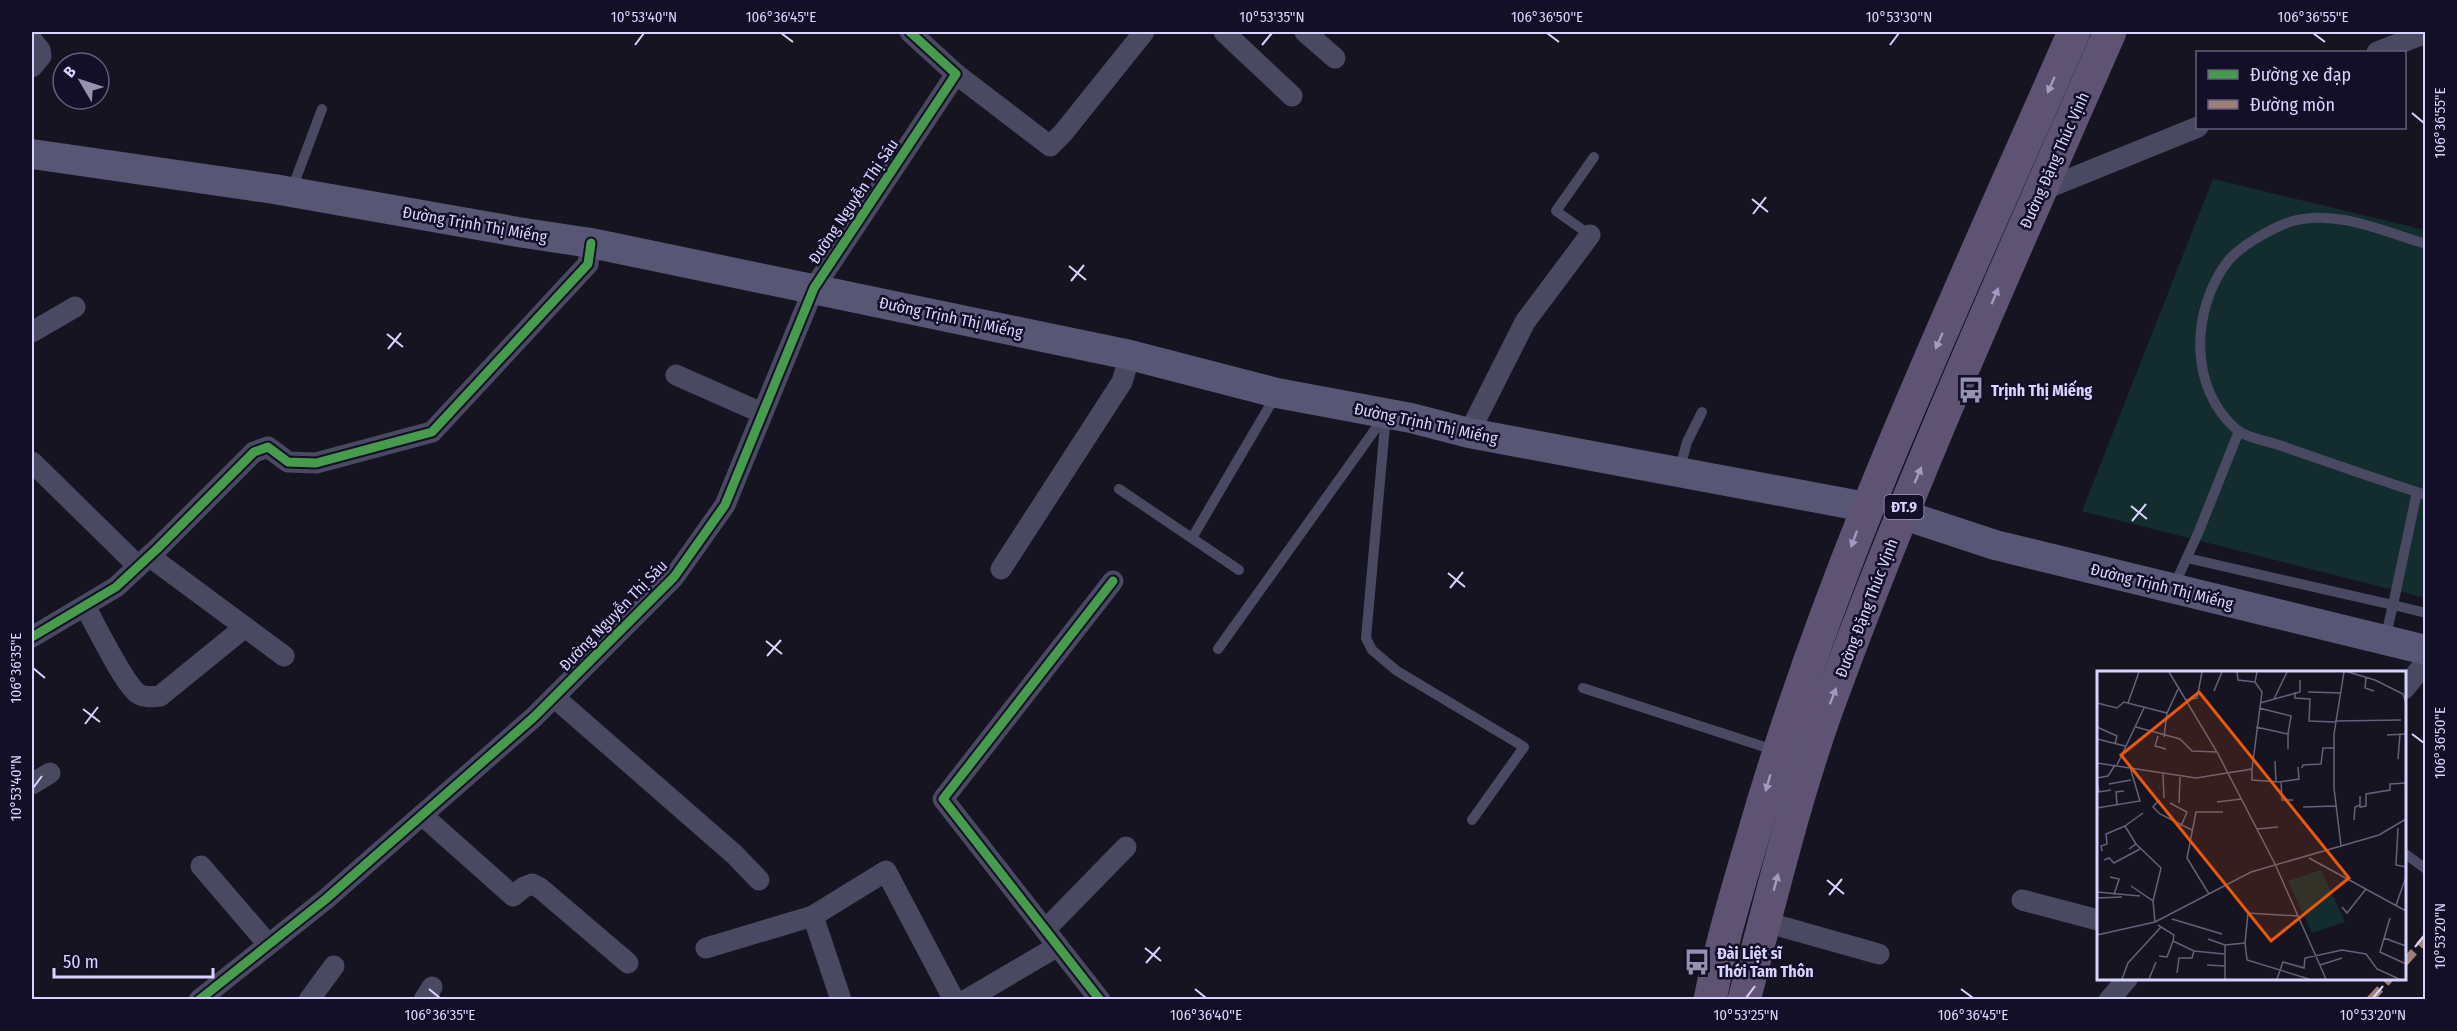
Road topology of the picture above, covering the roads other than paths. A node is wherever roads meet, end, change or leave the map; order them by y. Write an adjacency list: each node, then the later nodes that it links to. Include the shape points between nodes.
1 (910, 32): 12 (street)
2 (1144, 32): 12 (street, via 1050,146)
3 (1224, 32): 13 (street)
4 (1305, 32): 10 (street)
5 (2074, 32): 38 (main road, Đường Đặng Thúc Vịnh / ĐT.9, one-way to 38)
6 (2110, 32): 18 (main road, Đường Đặng Thúc Vịnh / ĐT.9)
7 (2426, 33): 9 (street)
8 (32, 39): 11 (street, via 41,56)
9 (2380, 51)
10 (1335, 58)
11 (32, 68)
12 (956, 74): 23 (street, Đường Nguyễn Thị Sáu)
13 (1292, 96)
14 (322, 109): 19 (lane)
15 (2196, 128): 18 (street)
16 (32, 154): 19 (main road, Đường Trịnh Thị Miếng)
17 (1594, 157): 20 (lane, via 1556,211)
18 (2040, 191): 39 (main road, Đường Đặng Thúc Vịnh / ĐT.9, one-way to 18)
19 (291, 192): 21 (main road, Đường Trịnh Thị Miếng)
20 (1590, 235): 33 (street, via 1525,322)
21 (591, 243): 23 (main road, Đường Trịnh Thị Miếng); 42 (street, via 588,264 432,432 316,463 288,462 268,447 254,452)
22 (2426, 244): 32 (lane, via 2326,217 2294,220 2266,232 2229,260 2205,301 2199,343 2206,380 2217,408)
23 (814, 288): 26 (main road, Đường Trịnh Thị Miếng); 30 (street, Đường Nguyễn Thị Sáu)
24 (75, 307): 25 (street)
25 (32, 332)
26 (1130, 355): 28 (main road, Đường Trịnh Thị Miếng); 43 (street, via 1122,382)
27 (676, 375): 30 (street)
28 (1277, 393): 31 (main road, Đường Trịnh Thị Miếng); 40 (lane)
29 (1701, 412): 35 (lane)
30 (762, 413): 59 (street, Đường Nguyễn Thị Sáu, via 725,505 674,577)
31 (1386, 414): 33 (main road, Đường Trịnh Thị Miếng); 53 (lane); 64 (lane, via 1366,638 1372,650 1397,671 1524,747)
32 (2238, 431): 37 (lane); 41 (lane)
33 (1469, 433): 35 (main road, Đường Trịnh Thị Miếng)
34 (32, 462): 42 (street)
35 (1679, 472): 38 (main road, Đường Trịnh Thị Miếng)
36 (1119, 489): 40 (lane)
37 (2421, 494): 47 (lane)
38 (1866, 507): 39 (main road); 60 (main road, Đường Đặng Thúc Vịnh / ĐT.9, one-way to 60)
39 (1901, 514): 46 (main road, Đường Trịnh Thị Miếng, via 1995,545); 73 (main road, Đường Đặng Thúc Vịnh / ĐT.9, one-way to 39, via 1827,712)
40 (1192, 538): 44 (lane)
41 (2187, 558): 46 (lane); 47 (lane)
42 (144, 561): 48 (street, via 116,587); 50 (street)
43 (1000, 569)
44 (1239, 570)
45 (1113, 580): 74 (street, via 943,799)
46 (2172, 589): 52 (main road, Đường Trịnh Thị Miếng)
47 (2392, 605): 49 (lane); 52 (lane)
48 (85, 606): 50 (street, via 125,676 137,693 147,698 160,696); 51 (street)
49 (2426, 613)
50 (245, 627): 55 (street)
51 (32, 637)
52 (2385, 639): 54 (main road, Đường Trịnh Thị Miếng)
53 (1218, 649)
54 (2426, 650)
55 (284, 656)
56 (2426, 662): 57 (street)
57 (2406, 687)
58 (1583, 688): 60 (lane)
59 (554, 697): 63 (street, Đường Nguyễn Thị Sáu); 69 (street)
60 (1778, 751): 87 (main road, Đường Đặng Thúc Vịnh / ĐT.9, one-way to 87)
61 (50, 773): 62 (street)
62 (32, 784)
63 (422, 815): 75 (street, Đường Nguyễn Thị Sáu); 78 (street, via 513,896 532,884 540,888)
64 (1472, 820)
65 (1126, 847): 74 (street)
66 (2406, 854): 68 (lane)
67 (201, 866): 75 (street)
68 (2426, 869)
69 (759, 880)
70 (2022, 900): 72 (street)
71 (813, 916): 76 (street); 83 (street); 84 (street, via 886,871)
72 (2097, 920)
73 (1765, 922): 77 (street); 88 (main road, Đường Đặng Thúc Vịnh / ĐT.9)
74 (1052, 938): 85 (street); 86 (street)
75 (268, 944): 81 (street, Đường Nguyễn Thị Sáu)
76 (706, 948)
77 (1879, 954)
78 (628, 963)
79 (334, 966): 82 (street)
80 (2126, 980): 89 (street)
81 (199, 999)
82 (309, 999)
83 (841, 999)
84 (954, 999)
85 (966, 999)
86 (1100, 999)
87 (1710, 999)
88 (1744, 999)
89 (2109, 999)

